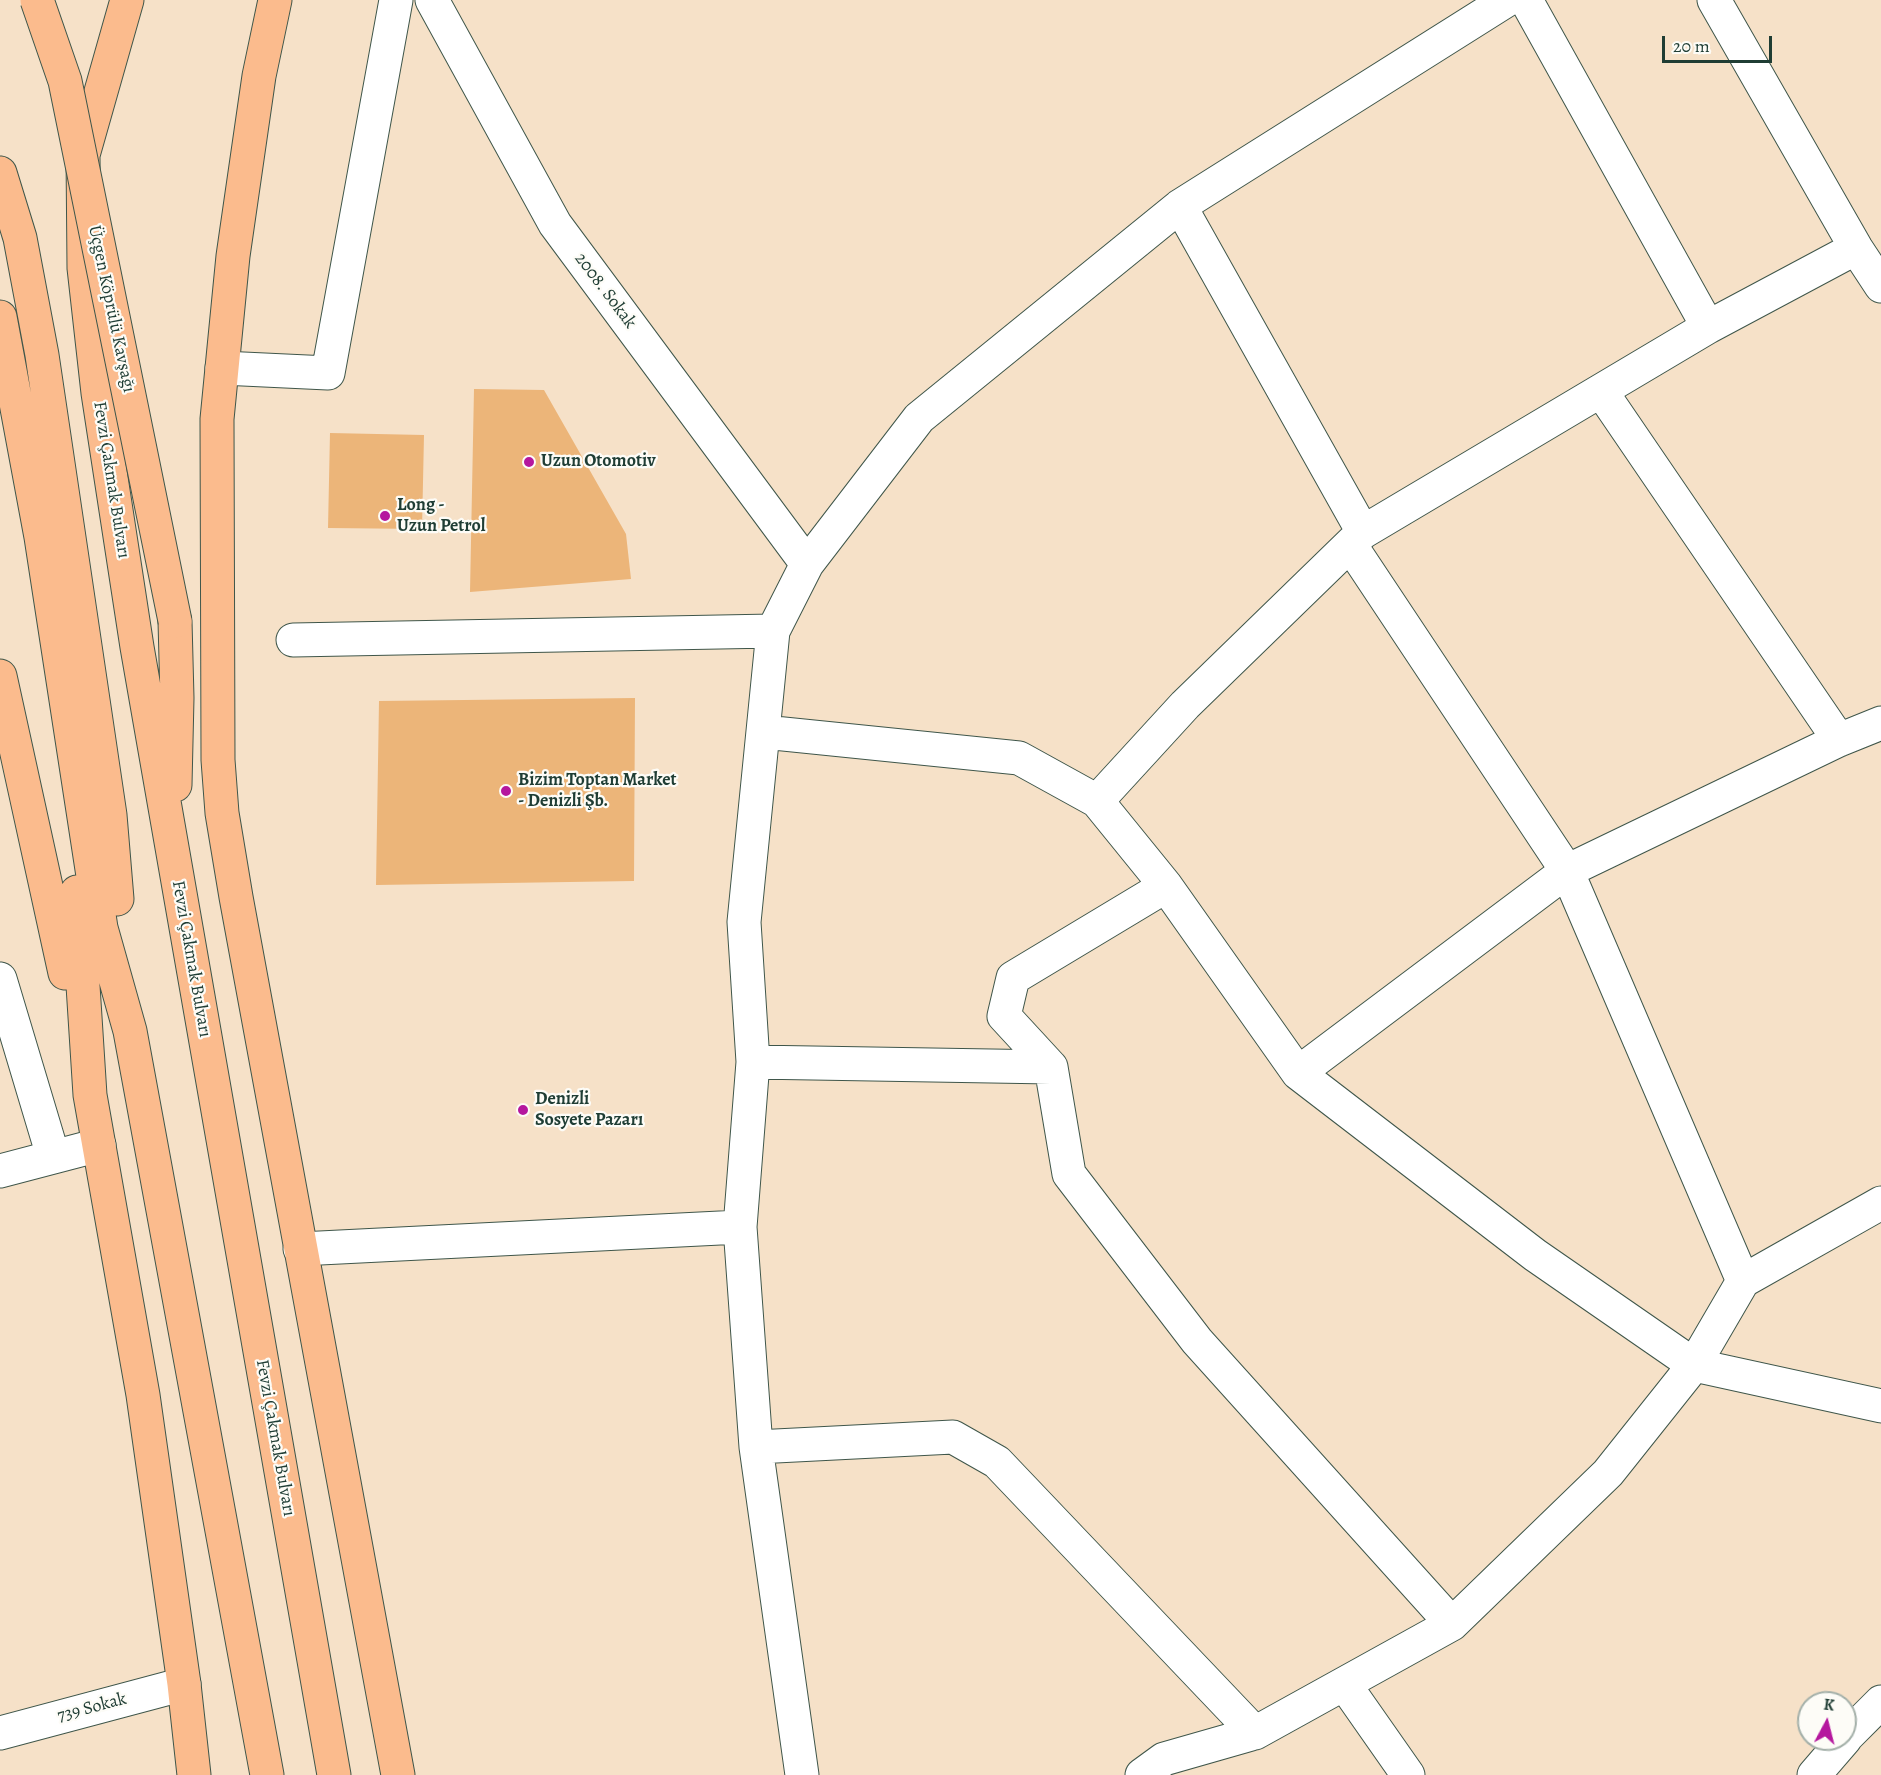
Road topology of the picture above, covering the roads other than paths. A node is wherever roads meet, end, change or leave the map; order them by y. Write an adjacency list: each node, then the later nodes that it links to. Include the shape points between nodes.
1 (36, 0): 18 (main road, Üçgen Köprülü Kavşağı, bridge, via 65,81)
2 (126, 0): 30 (main road, Fevzi Çakmak Bulvarı, via 83,154 84,268 98,393 136,647)
3 (275, 0): 14 (main road, via 259,76 233,256)
4 (396, 0): 14 (street, via 328,373)
5 (432, 0): 17 (street, 2008. Sokak, via 555,224)
6 (1507, 0): 10 (street)
7 (1526, 0): 13 (street)
8 (1714, 0): 11 (street)
9 (0, 173): 32 (main road, via 20,238 43,367 110,815)
10 (1180, 206): 16 (street); 17 (street, via 919,418)
11 (1871, 263): 13 (street)
12 (0, 317): 23 (main road, via 41,537)
13 (1708, 327): 15 (street)
14 (222, 368): 27 (main road, via 217,419 216,635)
15 (1602, 391): 16 (street); 25 (street)
16 (1357, 539): 26 (street, via 1185,705); 28 (street)
17 (807, 564): 19 (street)
18 (175, 621): 27 (main road); 30 (main road, via 175,793)
19 (773, 632): 20 (street); 24 (street)
20 (293, 640)
21 (0, 676): 36 (main road)
22 (1881, 723): 25 (street)
23 (69, 725): 32 (main road, via 101,928); 36 (main road)
24 (764, 732): 26 (street, via 1019,758); 33 (street, via 744,922)
25 (1839, 740): 28 (street)
26 (1097, 801): 29 (street)
27 (222, 813): 42 (main road)
28 (1567, 871): 35 (street); 43 (street)
29 (1166, 886): 34 (street, via 1013,978 1004,1016); 35 (street)
30 (189, 951): 57 (main road, Fevzi Çakmak Bulvarı)
31 (0, 979): 38 (street)
32 (130, 1031): 56 (main road)
33 (753, 1062): 34 (street); 41 (street)
34 (1052, 1067): 47 (street, via 1069,1174 1197,1341)
35 (1298, 1073): 44 (street, via 1535,1255)
36 (90, 1095): 37 (main road)
37 (99, 1145): 38 (street); 48 (main road, via 143,1395)
38 (52, 1156): 39 (street)
39 (0, 1171)
40 (1881, 1203): 43 (street)
41 (740, 1227): 42 (street); 46 (street)
42 (300, 1249): 58 (main road)
43 (1743, 1281): 44 (street)
44 (1694, 1365): 45 (street); 47 (street, via 1608,1473)
45 (1881, 1406)
46 (756, 1447): 53 (street, via 953,1437 997,1462); 59 (street)
47 (1452, 1624): 49 (street)
48 (184, 1684): 52 (street, 739 Sokak); 55 (main road)
49 (1345, 1685): 53 (street); 61 (street)
50 (1881, 1702): 51 (street)
51 (1857, 1727)
52 (0, 1732)
53 (1255, 1733): 60 (street, via 1164,1759)
54 (1835, 1751): 62 (street)
55 (194, 1775)
56 (267, 1775)
57 (334, 1775)
58 (398, 1775)
59 (802, 1775)
60 (1142, 1775)
61 (1408, 1775)
62 (1814, 1775)

